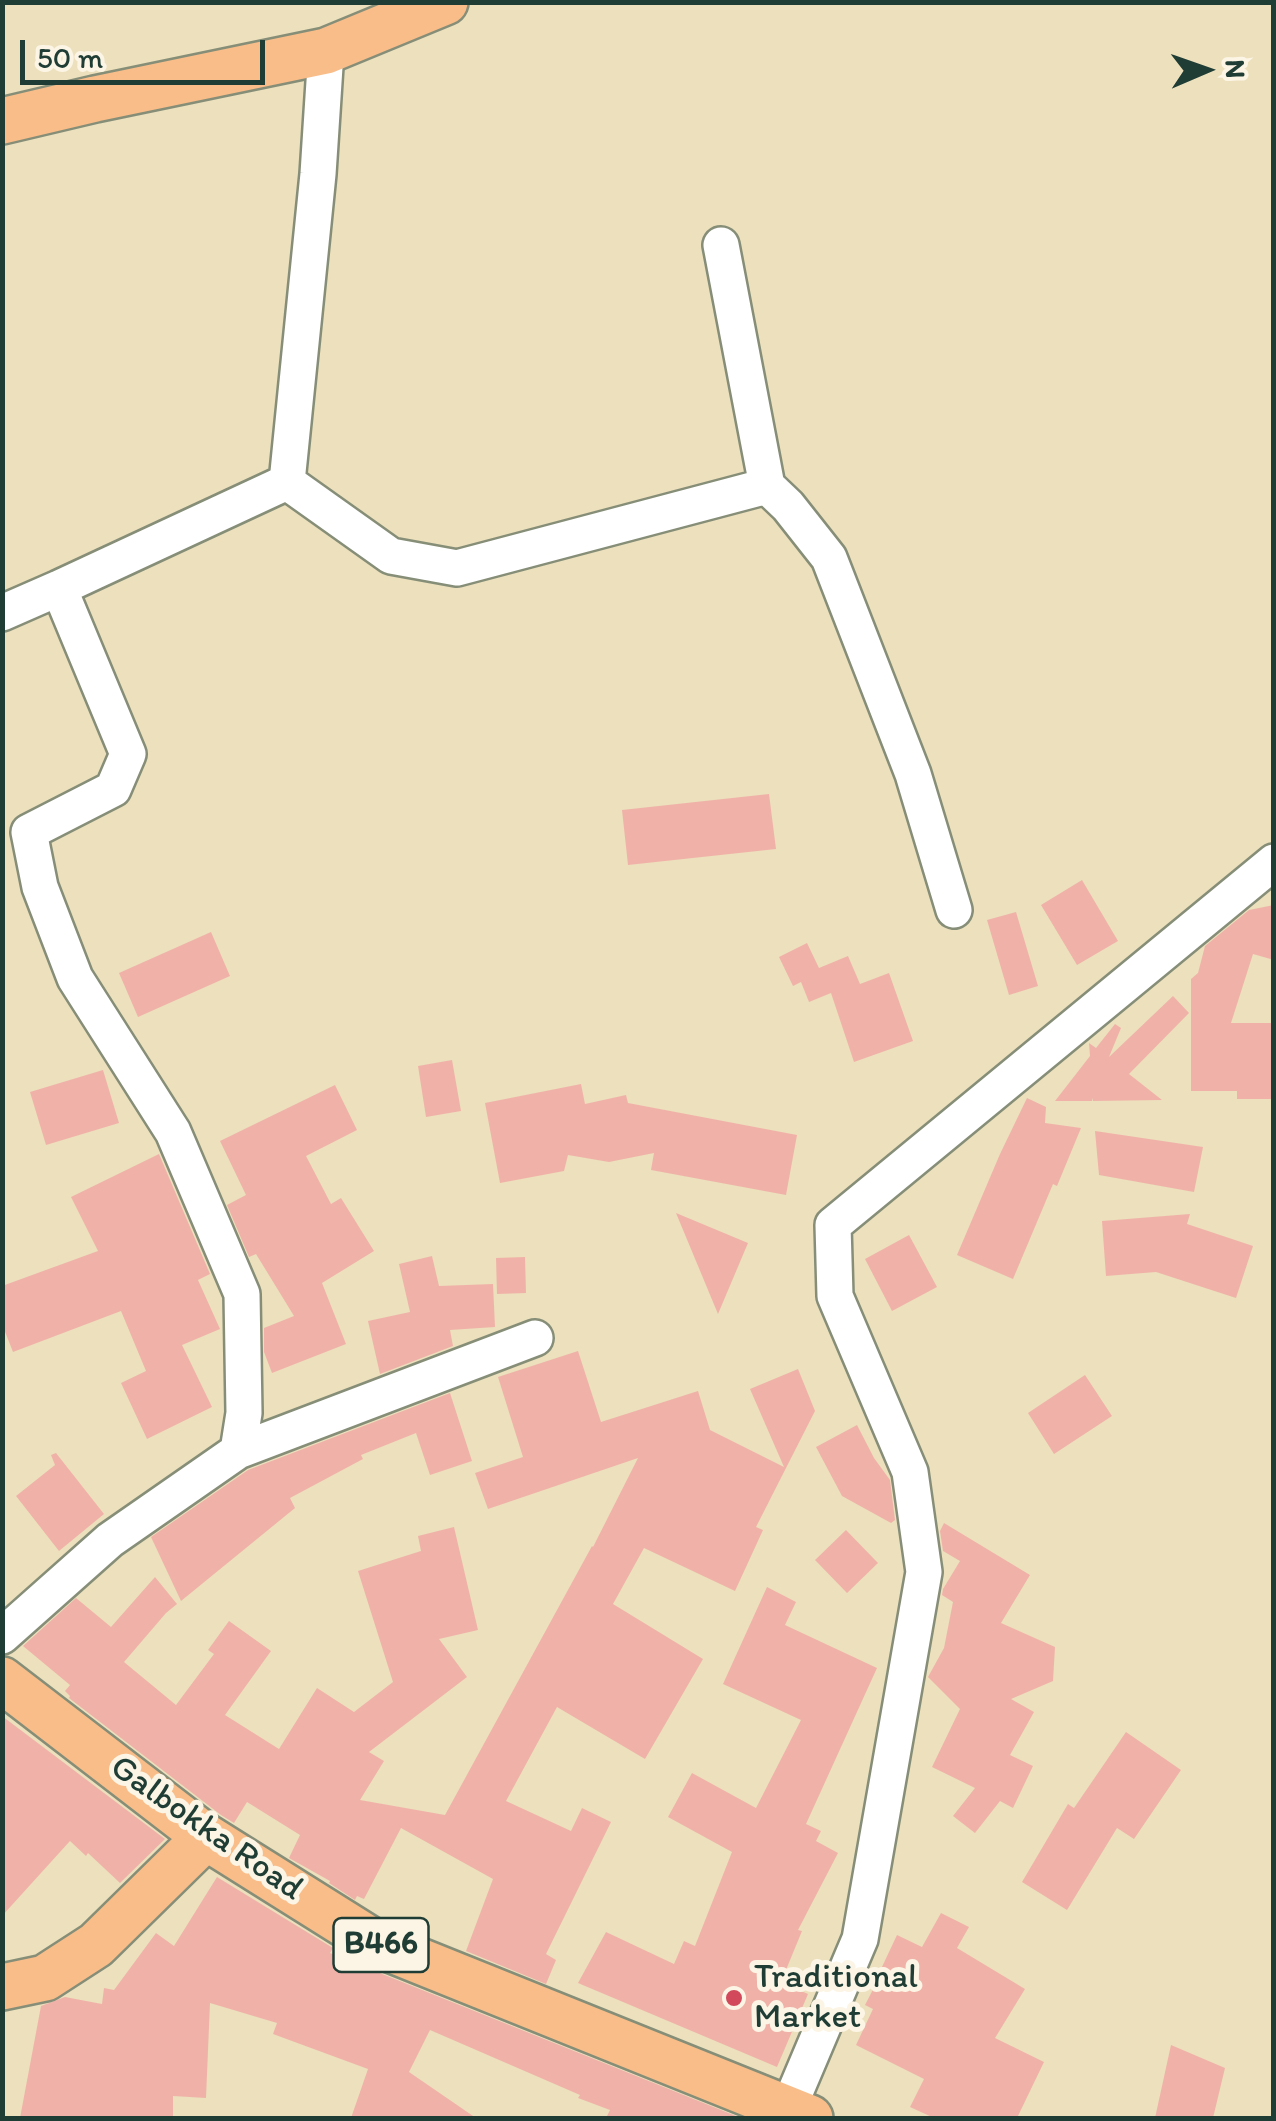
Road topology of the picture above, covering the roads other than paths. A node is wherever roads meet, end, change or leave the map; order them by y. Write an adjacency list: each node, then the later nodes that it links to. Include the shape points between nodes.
1 (445, 2): 2 (main road)
2 (326, 51): 3 (main road); 5 (street)
3 (2, 121)
4 (721, 246): 6 (street)
5 (287, 482): 6 (street, via 391,556 457,568); 7 (street)
6 (767, 486): 10 (street, via 828,558 913,774)
7 (59, 588): 8 (street); 12 (street, via 128,754 113,789 29,832 40,887 75,978 172,1132 242,1294 244,1413)
8 (2, 613)
9 (1274, 862): 17 (street, via 833,1225 835,1296 910,1472 924,1572 860,1939)
10 (954, 910)
11 (536, 1338): 12 (street)
12 (238, 1451): 13 (street, via 110,1540)
13 (2, 1636)
14 (2, 1680): 15 (main road, Galbokka Road / B466)
15 (206, 1837): 16 (main road, via 96,1944 46,1978); 17 (main road, Galbokka Road / B466, via 376,1943)
16 (2, 1987)
17 (799, 2114)

